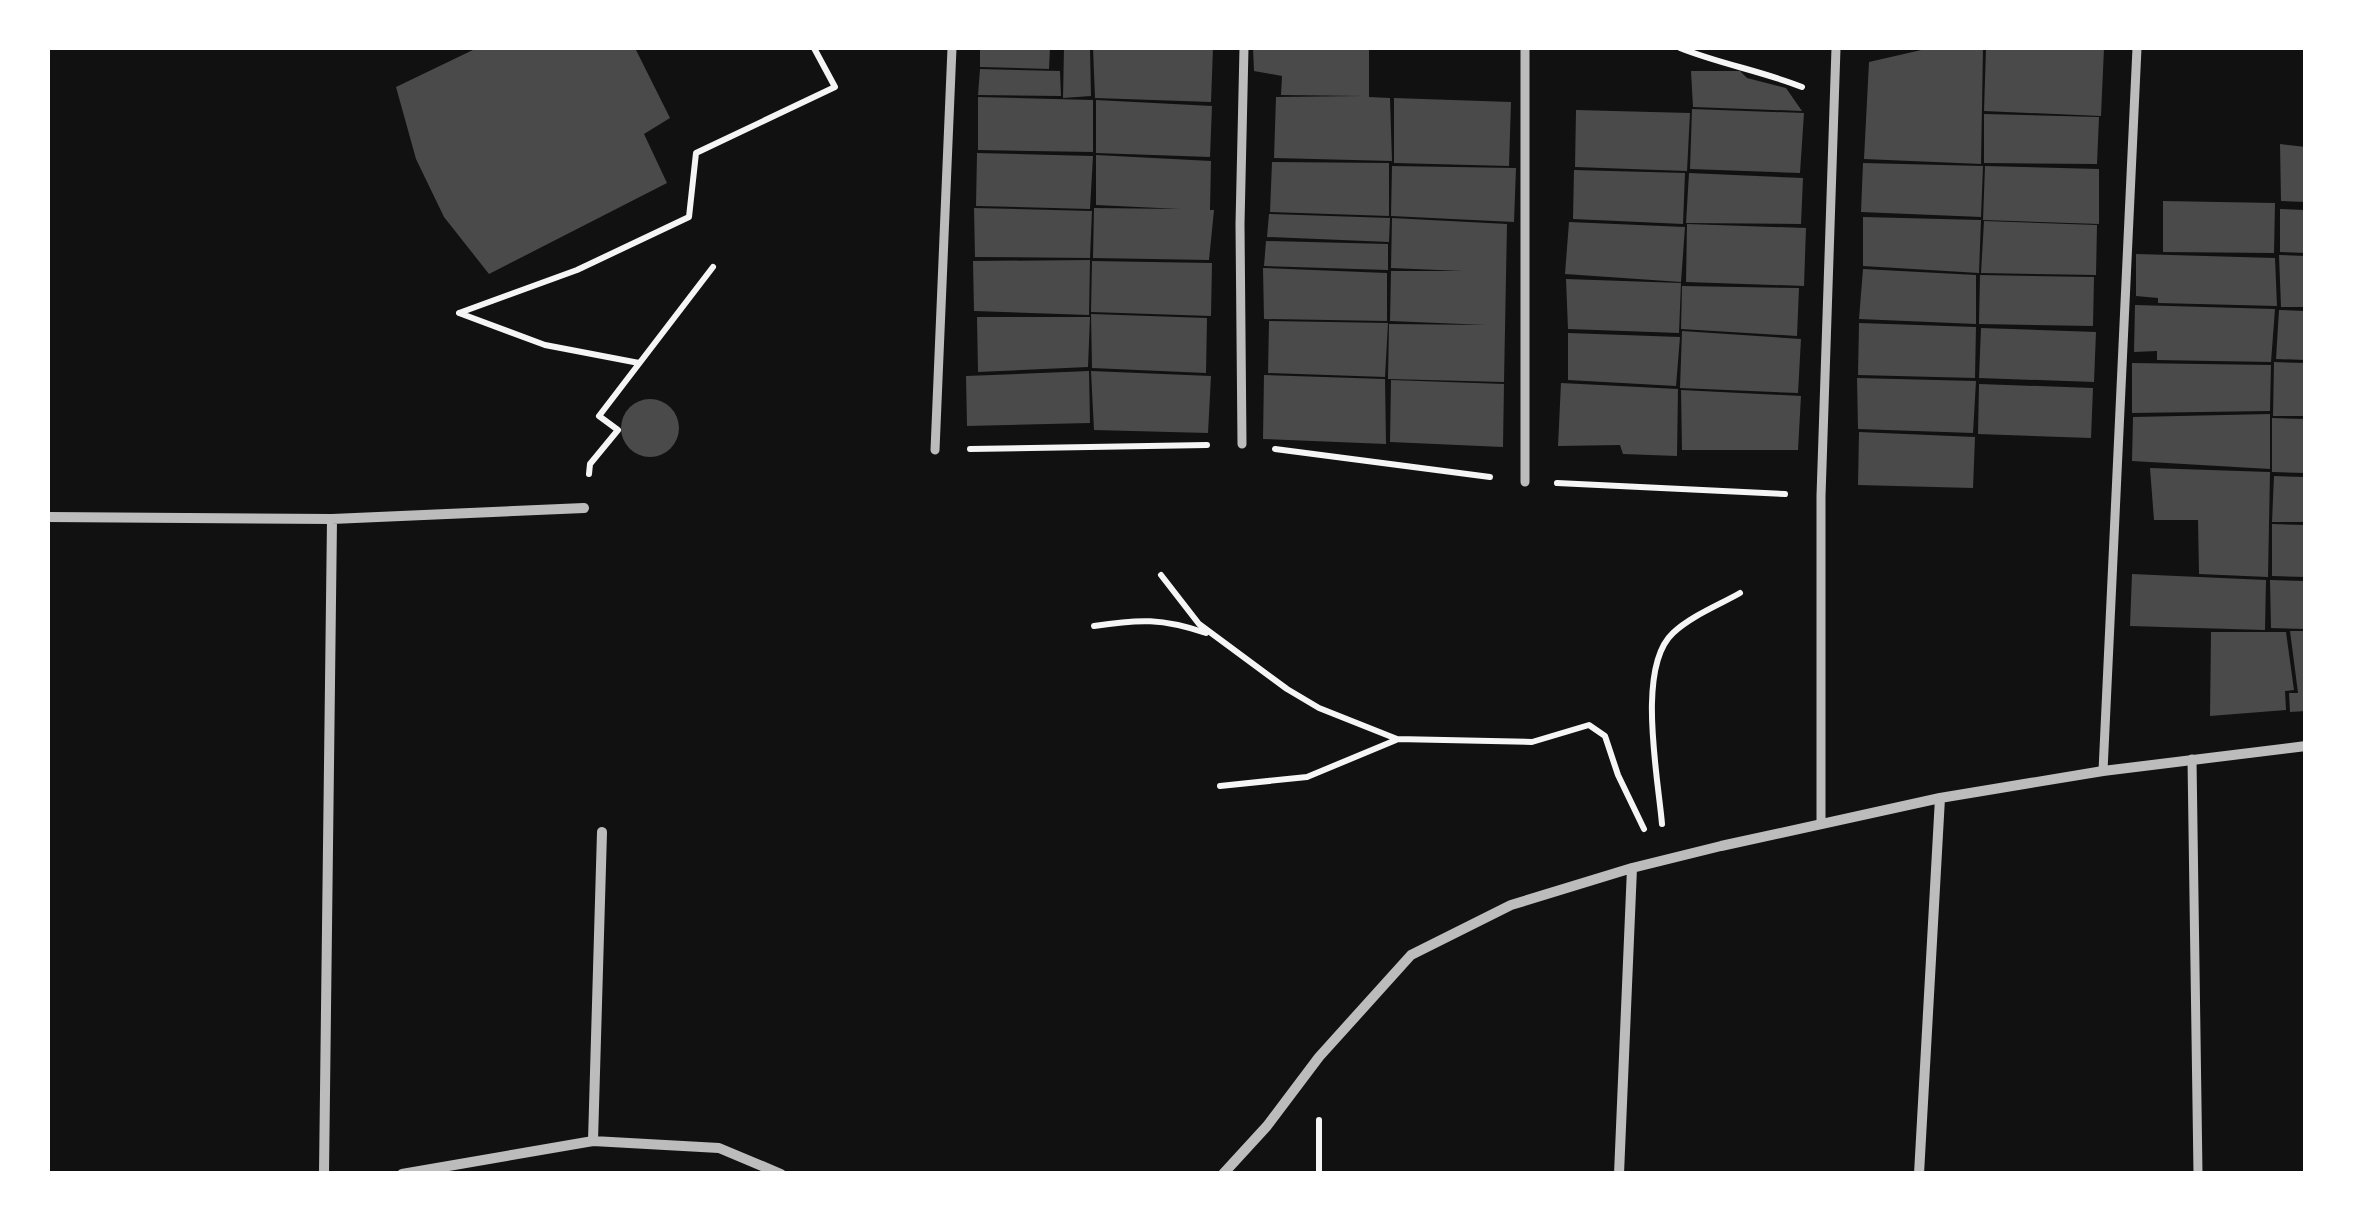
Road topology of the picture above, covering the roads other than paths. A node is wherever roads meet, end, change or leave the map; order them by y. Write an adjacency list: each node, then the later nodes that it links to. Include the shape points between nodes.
1 (952, 48): 7 (street)
2 (1244, 48): 6 (street)
3 (1526, 48): 8 (street)
4 (1836, 48): 16 (street, via 1821,496)
5 (2137, 48): 14 (street)
6 (1242, 444)
7 (935, 450)
8 (1525, 482)
9 (584, 508): 11 (street)
10 (48, 518): 11 (street)
11 (332, 519): 22 (street)
12 (2306, 746): 13 (street)
13 (2192, 760): 14 (street); 28 (street)
14 (2103, 770): 15 (street)
15 (1940, 798): 16 (street); 27 (street)
16 (1821, 822): 18 (street)
17 (602, 832): 19 (street)
18 (1632, 868): 25 (street, via 1511,905 1411,955); 26 (street)
19 (593, 1142): 20 (street, via 719,1148); 21 (street)
20 (768, 1170): 24 (street)
21 (442, 1171): 23 (street)
22 (324, 1174)
23 (402, 1174)
24 (781, 1174)
25 (1223, 1174)
26 (1619, 1174)
27 (1919, 1174)
28 (2198, 1174)

